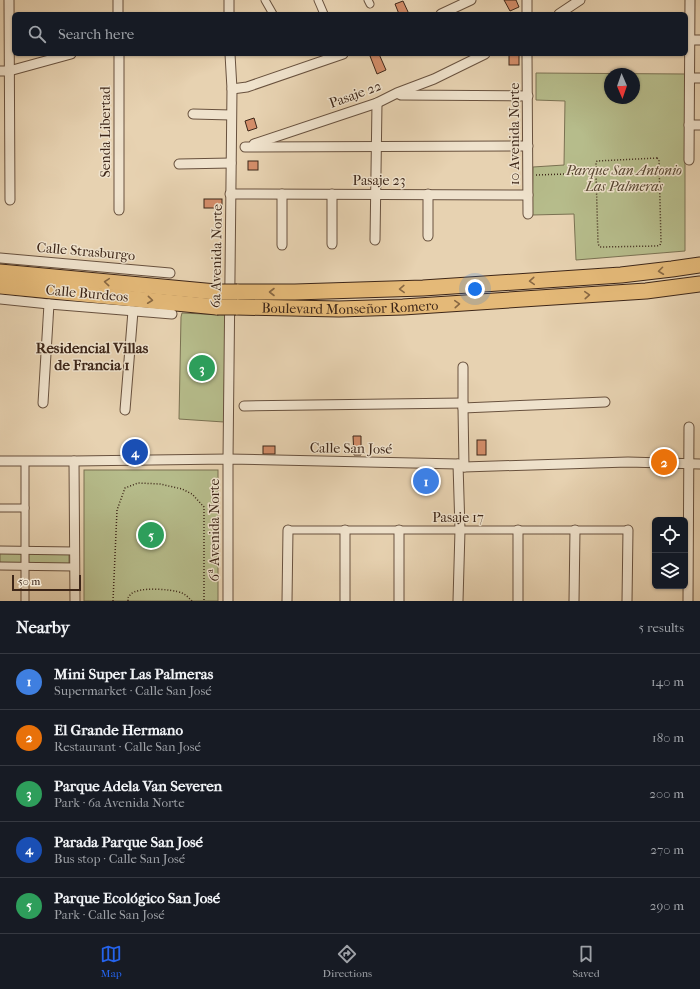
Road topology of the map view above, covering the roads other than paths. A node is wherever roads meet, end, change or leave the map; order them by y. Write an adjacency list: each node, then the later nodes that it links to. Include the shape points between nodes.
1 (9, 0): 26 (street)
2 (118, 0): 10 (street)
3 (265, 0): 12 (street)
4 (318, 0): 13 (street)
5 (471, 0): 14 (street)
6 (527, 0): 15 (street)
7 (580, 0): 16 (street)
8 (690, 0): 17 (street)
9 (232, 1): 11 (street)
10 (118, 12)
11 (229, 12)
12 (272, 12)
13 (323, 12)
14 (445, 12)
15 (527, 12)
16 (562, 12)
17 (690, 40): 18 (street); 19 (street)
18 (700, 40)
19 (688, 50): 27 (street)
20 (63, 56): 26 (street)
21 (119, 56): 51 (street, Senda Libertad)
22 (230, 56): 29 (street, 6a Avenida Norte)
23 (337, 56): 29 (street, via 247,87)
24 (481, 56): 30 (street, Pasaje 22, via 434,79)
25 (527, 56): 31 (street, 10 Avenida Norte)
26 (4, 71): 50 (street)
27 (690, 78): 28 (street); 35 (street)
28 (700, 78)
29 (232, 89): 34 (street, 6a Avenida Norte)
30 (397, 93): 31 (street); 32 (street, Pasaje 22)
31 (528, 96): 38 (street, 10 Avenida Norte)
32 (377, 103): 39 (street, Pasaje 22); 40 (street)
33 (193, 114): 34 (street)
34 (231, 115): 37 (street, 6a Avenida Norte)
35 (689, 125): 36 (street); 41 (street)
36 (700, 125)
37 (231, 146): 39 (street, Pasaje 22); 42 (street, 6a Avenida Norte)
38 (528, 146): 40 (street); 49 (street, 10 Avenida Norte)
39 (245, 147): 40 (street)
40 (376, 147): 47 (street)
41 (689, 160)
42 (231, 163): 43 (street); 44 (street, 6a Avenida Norte)
43 (179, 164)
44 (230, 194): 45 (street, Pasaje 23); 74 (street, 6a Avenida Norte)
45 (282, 194): 46 (street, Pasaje 23); 56 (street)
46 (332, 194): 47 (street, Pasaje 23); 55 (street)
47 (376, 194): 48 (street, Pasaje 23); 54 (street)
48 (428, 194): 49 (street, Pasaje 23); 53 (street)
49 (528, 195): 52 (street, 10 Avenida Norte)
50 (10, 200)
51 (118, 210)
52 (528, 214)
53 (428, 236)
54 (375, 240)
55 (332, 244)
56 (282, 245)
57 (0, 258): 60 (street, Calle Strasburgo)
58 (700, 265): 59 (highway, Boulevard Monseñor Romero, one-way to 59, bridge, via 621,275 423,288 295,292 216,292)
59 (0, 272)
60 (170, 273)
61 (700, 284): 62 (highway, Boulevard Monseñor Romero, one-way to 61, bridge, via 217,307 339,309 646,291)
62 (0, 286)
63 (0, 299): 64 (street, Calle Burdeos)
64 (49, 304): 65 (street, Calle Burdeos); 69 (street)
65 (133, 311): 66 (street, Calle Burdeos); 72 (street)
66 (172, 314)
67 (463, 367): 70 (street)
68 (605, 402): 70 (street)
69 (43, 403)
70 (463, 405): 71 (street); 80 (street)
71 (244, 406)
72 (125, 410)
73 (689, 427): 78 (street)
74 (228, 459): 77 (street, Calle San José); 80 (street, Calle San José); 98 (street, 6ª Avenida Norte)
75 (0, 461): 76 (street, Calle San José)
76 (25, 461): 77 (street, Calle San José); 82 (street)
77 (74, 461): 92 (street)
78 (689, 464): 79 (street, Calle San José); 80 (street, Calle San José, via 628,462); 106 (street)
79 (700, 464)
80 (461, 465): 86 (street)
81 (0, 508): 82 (street)
82 (25, 508): 91 (street)
83 (288, 530): 84 (street, Pasaje 17); 99 (street)
84 (345, 530): 85 (street, Pasaje 17); 100 (street)
85 (399, 530): 86 (street, Pasaje 17); 101 (street)
86 (460, 530): 87 (street, Pasaje 17); 102 (street)
87 (518, 530): 88 (street, Pasaje 17); 103 (street)
88 (575, 530): 89 (street, Pasaje 17); 104 (street)
89 (628, 530): 105 (street)
90 (0, 550): 91 (street)
91 (25, 550): 92 (street); 94 (street)
92 (74, 551): 95 (street)
93 (0, 566): 94 (street)
94 (25, 567): 95 (street); 96 (street)
95 (74, 567): 97 (street)
96 (25, 601)
97 (75, 601)
98 (228, 601)
99 (287, 601)
100 (345, 601)
101 (399, 601)
102 (458, 601)
103 (518, 601)
104 (574, 601)
105 (627, 601)
106 (688, 601)

